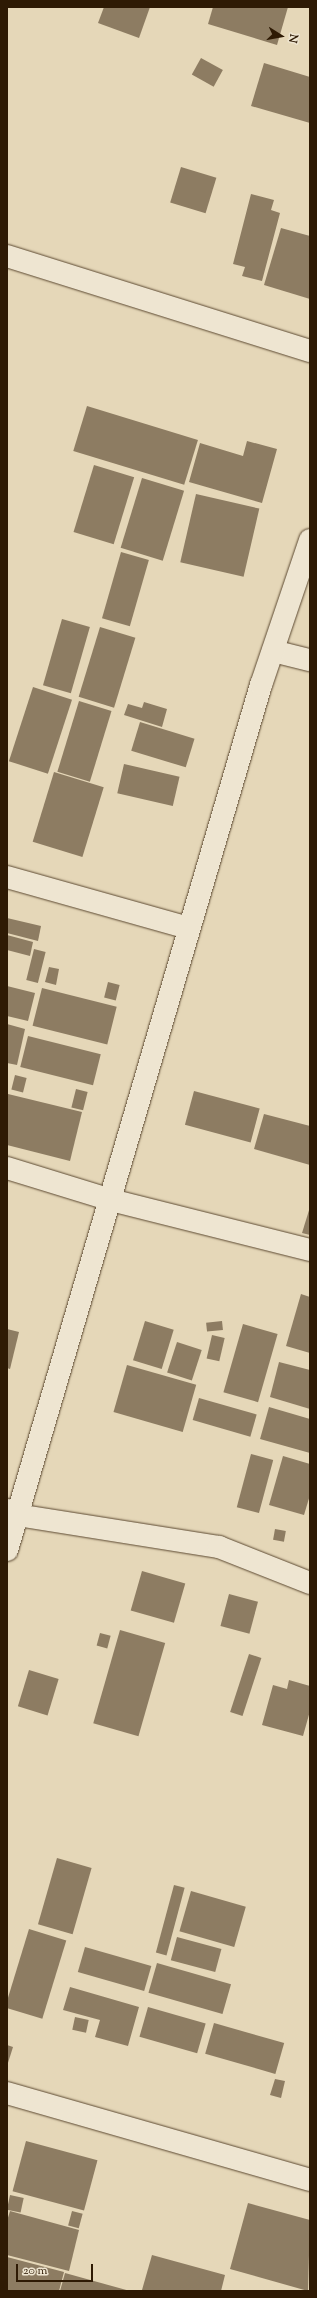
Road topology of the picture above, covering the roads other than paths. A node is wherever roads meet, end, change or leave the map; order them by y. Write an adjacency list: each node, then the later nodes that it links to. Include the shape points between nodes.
1 (7, 256): 2 (street)
2 (310, 351)
3 (310, 540): 4 (street)
4 (273, 651): 5 (street); 7 (street)
5 (310, 660)
6 (7, 877): 7 (street)
7 (189, 928): 9 (street)
8 (7, 1168): 9 (street)
9 (111, 1200): 10 (street); 11 (street)
10 (310, 1250)
11 (12, 1512): 12 (street); 13 (street, via 219,1547)
12 (7, 1550)
13 (310, 1583)
14 (7, 2093): 15 (street)
15 (310, 2180)

